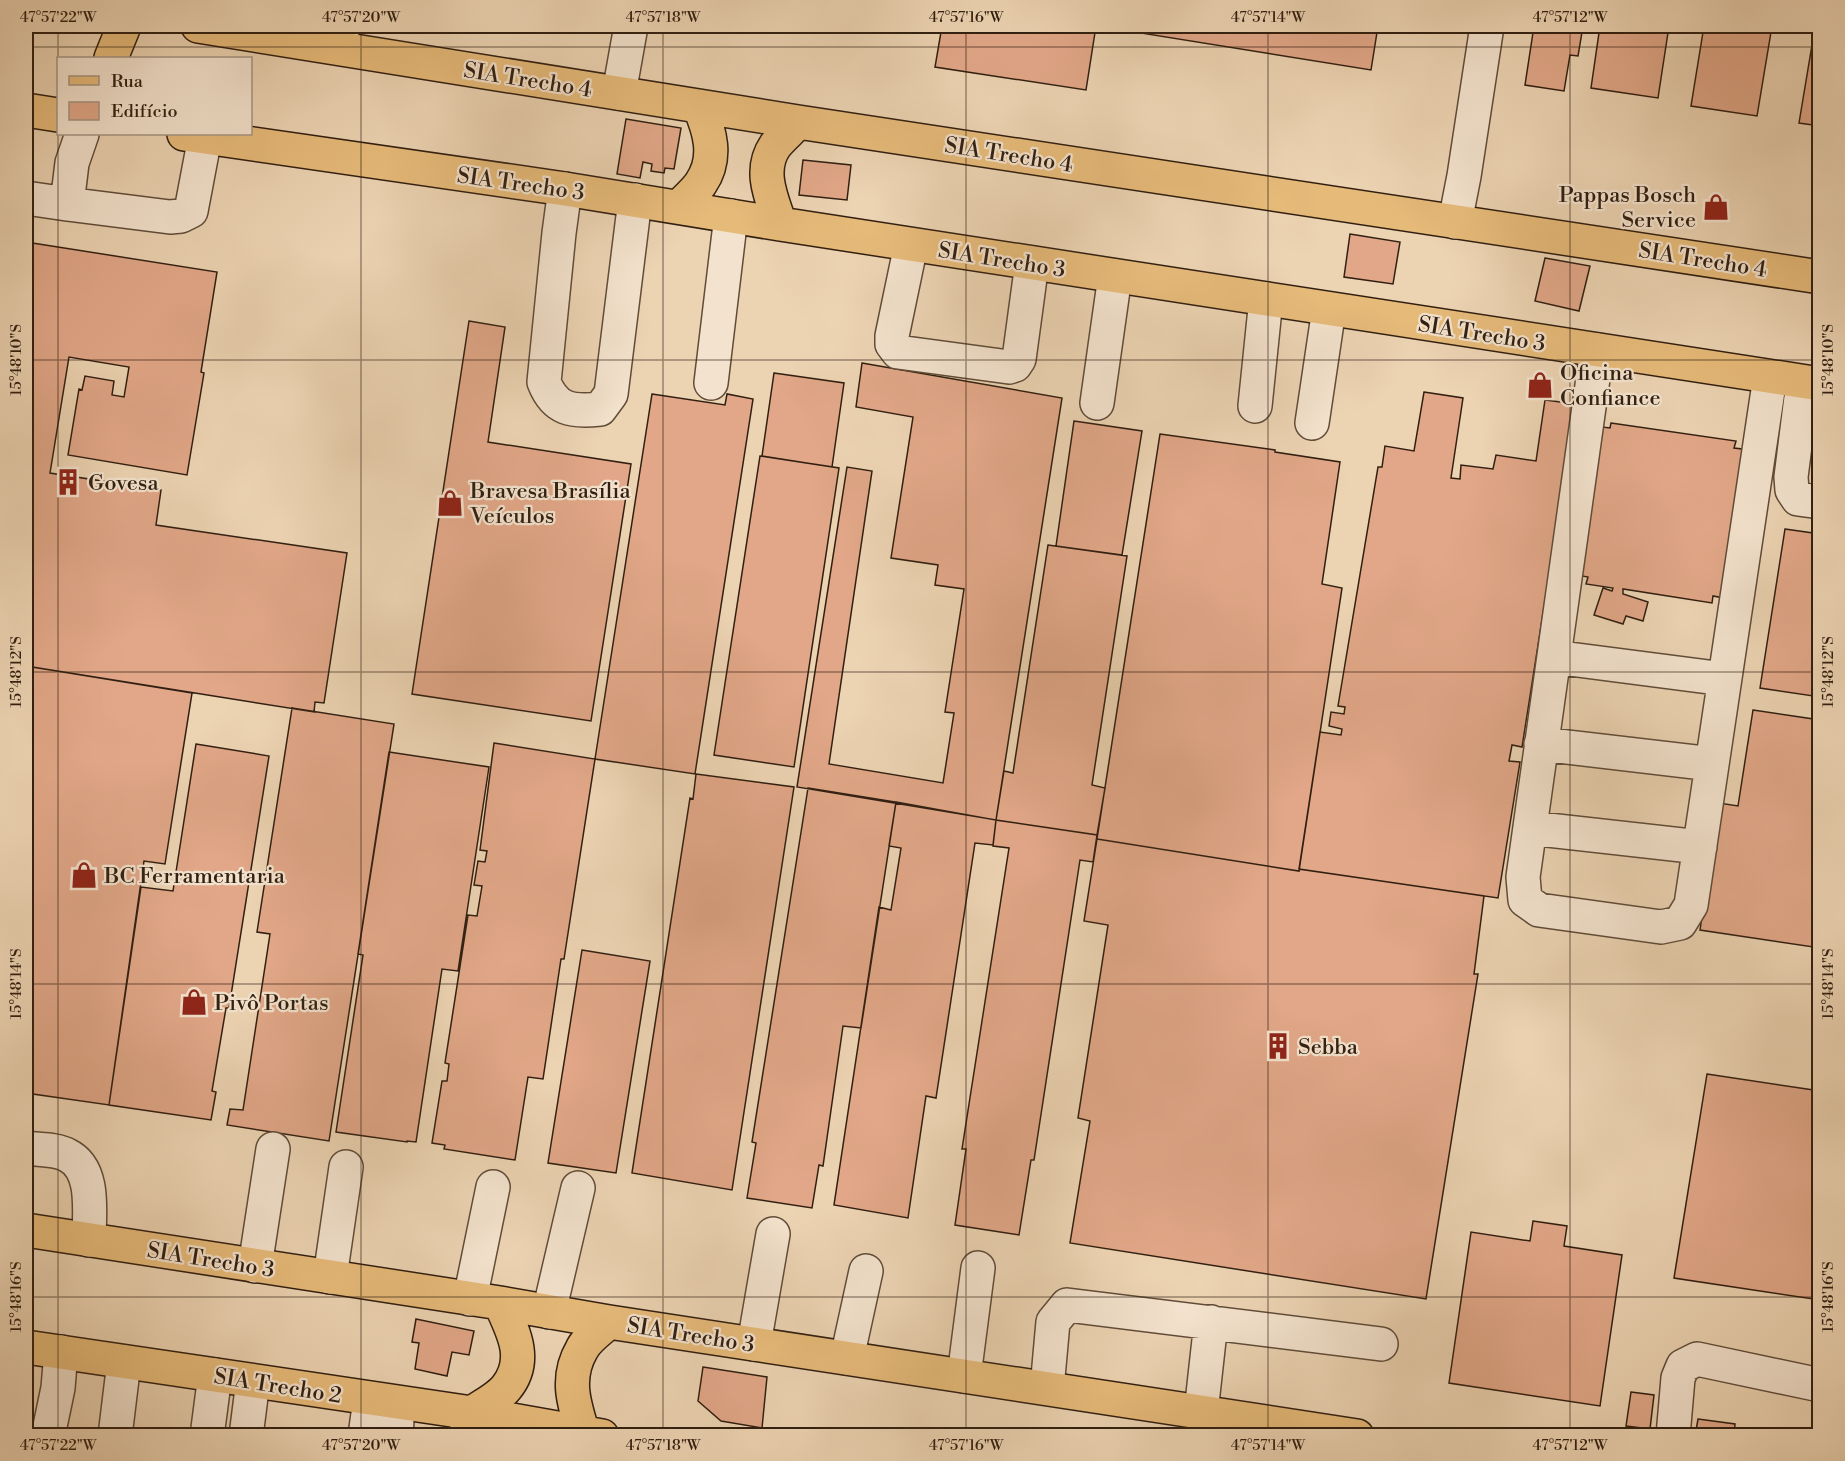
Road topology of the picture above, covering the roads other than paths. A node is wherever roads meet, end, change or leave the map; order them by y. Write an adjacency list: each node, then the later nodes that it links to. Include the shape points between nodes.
1 (124, 26): 7 (main road)
2 (198, 26): 5 (main road, SIA Trecho 4)
3 (631, 26): 8 (lane)
4 (1487, 26): 21 (lane)
5 (284, 32): 6 (main road, SIA Trecho 4)
6 (341, 37): 8 (main road, SIA Trecho 4)
7 (111, 57)
8 (619, 93): 9 (main road, SIA Trecho 4)
9 (699, 106): 12 (main road, SIA Trecho 4); 19 (main road, via 710,130 711,158 702,182)
10 (26, 110): 11 (main road)
11 (57, 115)
12 (798, 122): 21 (main road, SIA Trecho 4); 22 (main road, via 774,147 766,166 768,188)
13 (82, 135): 18 (lane, via 72,163)
14 (194, 135): 15 (main road, SIA Trecho 3); 18 (lane, via 191,211 170,217)
15 (565, 189): 17 (main road, SIA Trecho 3); 17 (lane, via 544,382 561,406 579,411 600,409 612,394)
16 (26, 198): 18 (lane)
17 (635, 200): 19 (main road, SIA Trecho 3)
18 (67, 204)
19 (679, 207): 20 (main road, SIA Trecho 3)
20 (731, 216): 22 (main road, SIA Trecho 3); 31 (lane)
21 (1455, 222): 26 (main road, SIA Trecho 4)
22 (780, 224): 23 (main road, SIA Trecho 3)
23 (911, 245): 24 (main road, SIA Trecho 3); 24 (lane, via 892,336 898,352 1015,365)
24 (1032, 263): 25 (main road, SIA Trecho 3)
25 (1115, 276): 27 (main road, SIA Trecho 3); 33 (lane)
26 (1820, 277)
27 (1266, 299): 28 (main road, SIA Trecho 3); 34 (lane)
28 (1329, 309): 29 (main road, SIA Trecho 3); 35 (lane)
29 (1597, 350): 30 (main road, SIA Trecho 3); 37 (lane)
30 (1770, 377): 32 (main road, SIA Trecho 3); 38 (lane)
31 (711, 383)
32 (1811, 383): 36 (lane, via 1791,484 1798,499)
33 (1096, 403)
34 (1255, 406)
35 (1312, 423)
36 (1820, 502)
37 (1554, 657): 38 (lane); 39 (lane)
38 (1724, 679): 40 (lane)
39 (1541, 744): 40 (lane); 41 (lane)
40 (1712, 764): 42 (lane)
41 (1530, 828): 42 (lane); 42 (lane, via 1523,877 1525,900 1539,910 1661,927 1680,923 1691,905)
42 (1700, 847)
43 (26, 1148): 50 (lane, via 66,1154 81,1166 89,1192)
44 (273, 1149): 51 (lane)
45 (346, 1167): 54 (lane)
46 (493, 1187): 55 (lane)
47 (578, 1188): 56 (lane)
48 (26, 1230): 50 (main road, SIA Trecho 3)
49 (773, 1234): 59 (lane)
50 (89, 1240): 51 (main road, SIA Trecho 3)
51 (255, 1266): 54 (main road, SIA Trecho 3)
52 (978, 1268): 66 (lane)
53 (866, 1271): 63 (lane)
54 (330, 1277): 55 (main road, SIA Trecho 3)
55 (485, 1301): 56 (main road, SIA Trecho 3); 72 (main road, via 516,1339 519,1365 506,1388)
56 (549, 1312): 57 (main road, SIA Trecho 3)
57 (609, 1322): 59 (main road, SIA Trecho 3); 74 (main road, via 582,1348 573,1372 572,1399)
58 (1211, 1322): 60 (lane); 69 (lane, via 1066,1305 1053,1322); 71 (lane)
59 (754, 1344): 63 (main road, SIA Trecho 3)
60 (1381, 1344)
61 (26, 1347): 62 (main road, SIA Trecho 2)
62 (61, 1352): 64 (main road, SIA Trecho 2); 75 (lane)
63 (847, 1358): 66 (main road, SIA Trecho 3)
64 (124, 1362): 65 (main road, SIA Trecho 2); 76 (lane)
65 (215, 1375): 67 (main road, SIA Trecho 2); 77 (lane)
66 (964, 1376): 69 (main road, SIA Trecho 3)
67 (253, 1381): 70 (main road, SIA Trecho 2); 78 (lane)
68 (1820, 1385): 82 (lane, via 1697,1359 1683,1366 1678,1378)
69 (1047, 1388): 71 (main road, SIA Trecho 3)
70 (384, 1401): 72 (main road, SIA Trecho 2); 79 (lane); 80 (lane)
71 (1201, 1412): 81 (main road, SIA Trecho 3)
72 (468, 1424): 73 (main road, SIA Trecho 2)
73 (502, 1428): 74 (main road, SIA Trecho 2)
74 (592, 1434)
75 (48, 1436)
76 (115, 1436)
77 (207, 1436)
78 (246, 1436)
79 (365, 1436)
80 (396, 1436)
81 (1357, 1436)
82 (1673, 1436)

